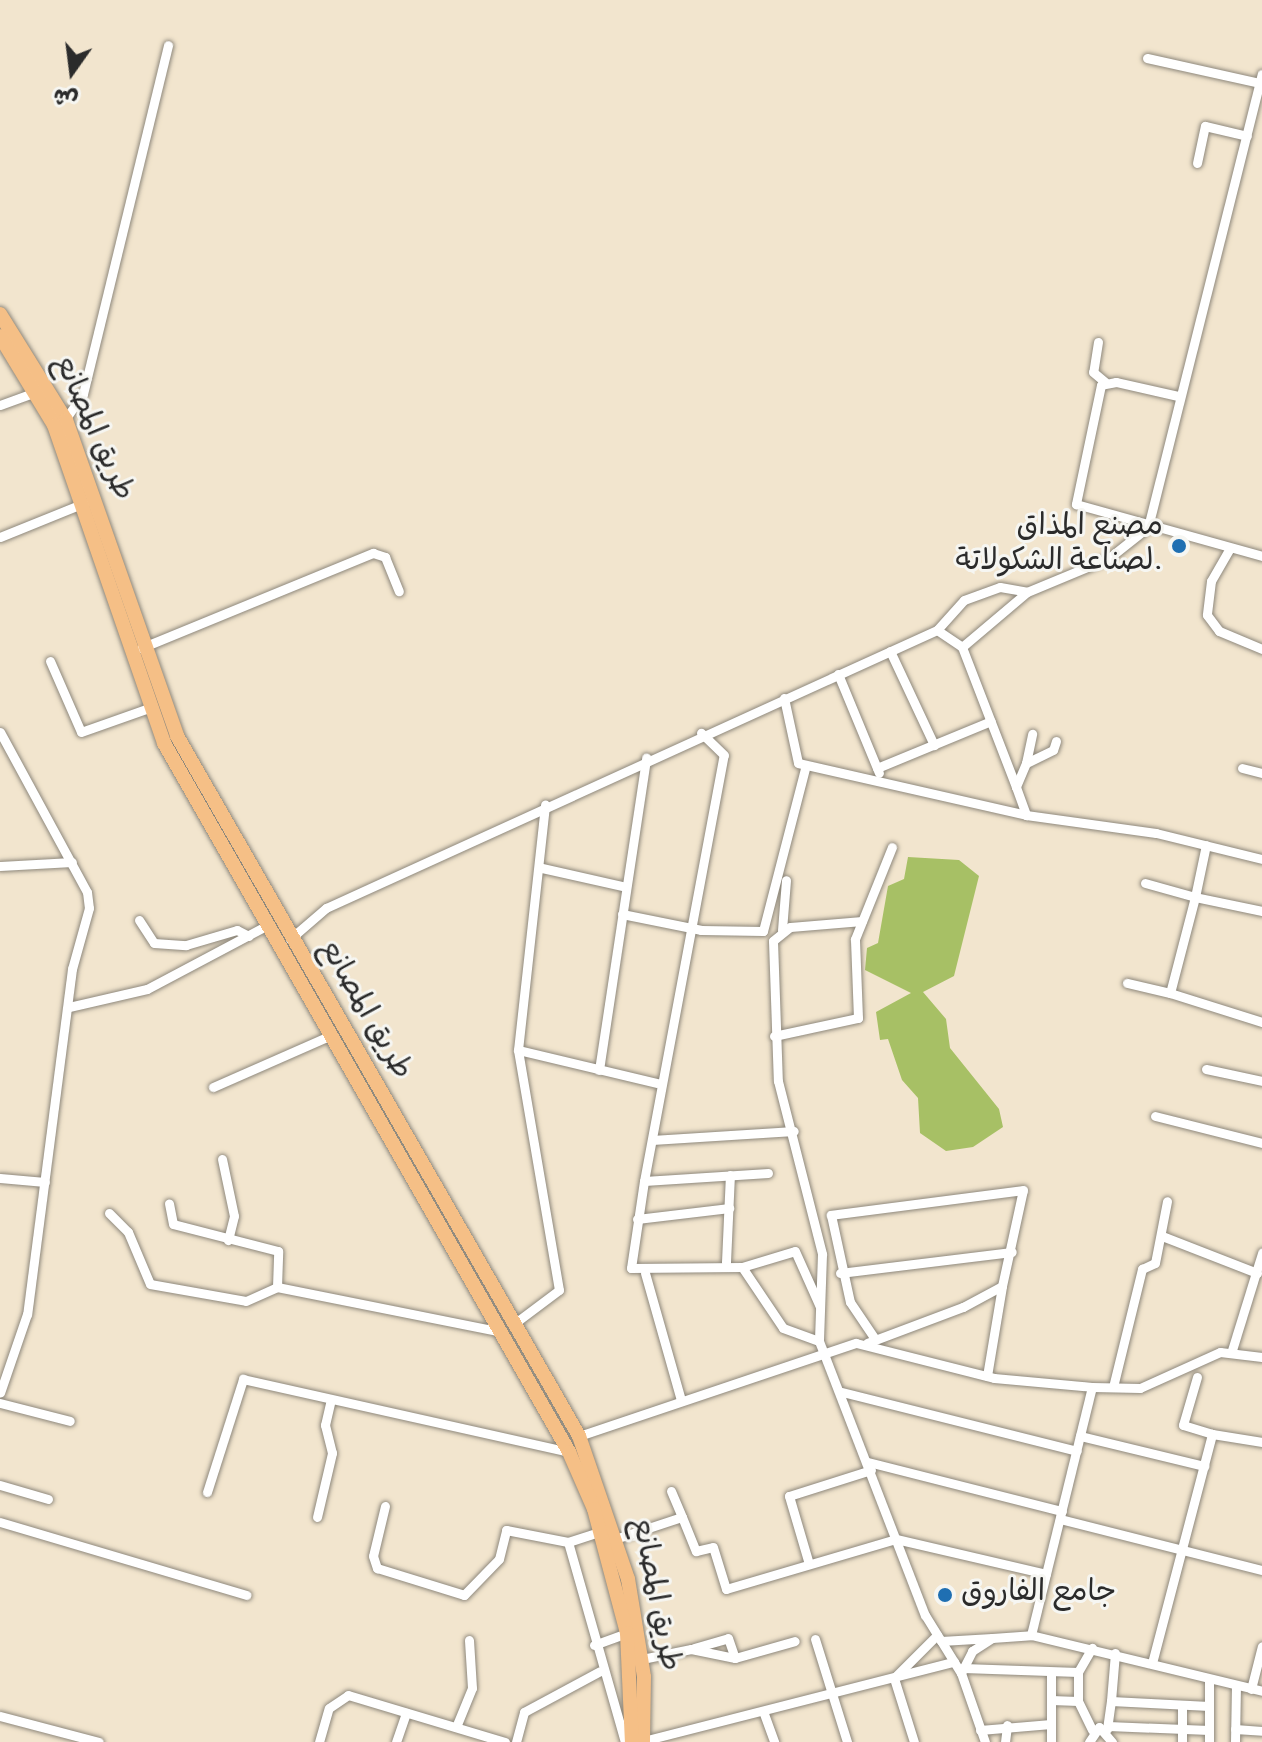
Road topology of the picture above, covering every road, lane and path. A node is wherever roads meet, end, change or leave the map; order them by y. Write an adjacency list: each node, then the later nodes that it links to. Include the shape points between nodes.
1 (168, 45): 13 (street, via 83,394)
2 (1147, 58): 3 (street)
3 (1261, 78): 4 (street)
4 (1247, 136): 5 (street, via 1205,126); 11 (street)
5 (1197, 163)
6 (0, 314): 13 (main road, طريق المصانع)
7 (0, 336): 10 (main road, طريق المصانع)
8 (1098, 342): 9 (street, via 1093,372)
9 (1105, 382): 11 (street); 15 (street, via 1074,498 1084,511)
10 (36, 392): 12 (street); 13 (main road, طريق المصانع)
11 (1178, 396): 15 (street)
12 (0, 405)
13 (60, 422): 14 (main road, طريق المصانع); 23 (main road, طريق المصانع)
14 (84, 503): 16 (street); 23 (main road, طريق المصانع)
15 (1148, 527): 17 (street); 20 (street, via 1109,558)
16 (0, 537)
17 (1230, 548): 18 (street); 24 (street, via 1211,581 1207,615 1219,631)
18 (1262, 556)
19 (399, 591): 23 (street, via 385,557 373,553)
20 (1027, 592): 21 (street, via 1000,587 964,600); 22 (street)
21 (937, 630): 22 (street); 25 (street)
22 (962, 647): 30 (street)
23 (137, 649): 29 (main road, طريق المصانع); 66 (main road, طريق المصانع, via 177,736)
24 (1262, 649)
25 (890, 651): 27 (street); 35 (street)
26 (50, 661): 29 (street, via 81,732)
27 (838, 674): 28 (street); 41 (street)
28 (784, 698): 32 (street); 40 (street, via 793,760)
29 (149, 708): 62 (main road, طريق المصانع)
30 (991, 721): 35 (street); 45 (street)
31 (0, 732): 36 (street)
32 (701, 733): 37 (street); 63 (street, via 724,755)
33 (1032, 734): 39 (street)
34 (1056, 741): 39 (street, via 1053,750)
35 (934, 745): 41 (street)
36 (14, 758): 38 (street); 51 (street)
37 (646, 758): 46 (street); 56 (street)
38 (0, 760)
39 (1026, 763): 45 (street)
40 (806, 765): 44 (street); 63 (street, via 780,848 767,926 755,935)
41 (877, 768): 44 (street)
42 (1242, 768): 43 (street)
43 (1262, 773)
44 (884, 783): 47 (street)
45 (1016, 787): 47 (street)
46 (545, 804): 53 (street); 66 (street, via 326,908)
47 (1026, 815): 48 (street)
48 (1206, 845): 50 (street); 57 (street)
49 (892, 847): 61 (street)
50 (1262, 859)
51 (72, 862): 52 (street); 69 (street, via 89,908)
52 (0, 866)
53 (542, 868): 56 (street); 73 (street, via 531,886)
54 (786, 880): 64 (street)
55 (1145, 883): 57 (street)
56 (626, 887): 59 (street)
57 (1195, 897): 58 (street); 68 (street)
58 (1262, 911)
59 (622, 914): 63 (street); 75 (street)
60 (139, 920): 65 (street, via 154,943 186,945 237,930)
61 (862, 921): 64 (street); 72 (street, via 854,943 856,1020)
62 (266, 926): 65 (street); 71 (main road, طريق المصانع)
63 (693, 929): 77 (street)
64 (782, 930): 72 (street, via 772,943)
65 (249, 936): 69 (street, via 147,989)
66 (290, 939): 106 (main road, طريق المصانع)
67 (1127, 983): 68 (street)
68 (1170, 993): 70 (street)
69 (69, 1007): 88 (street)
70 (1262, 1022)
71 (329, 1036): 78 (street); 106 (main road, طريق المصانع)
72 (774, 1036): 80 (street)
73 (518, 1050): 75 (street); 106 (street, via 559,1286)
74 (1206, 1069): 76 (street)
75 (599, 1070): 77 (street)
76 (1262, 1081)
77 (657, 1083): 81 (street)
78 (213, 1087)
79 (1155, 1116): 82 (street)
80 (794, 1131): 81 (street); 105 (street, via 822,1254)
81 (652, 1140): 87 (street)
82 (1262, 1143)
83 (222, 1159): 95 (street, via 234,1216)
84 (768, 1173): 85 (street)
85 (730, 1175): 87 (street); 91 (street)
86 (0, 1178): 88 (street)
87 (644, 1181): 93 (street)
88 (45, 1182): 118 (street, via 27,1314)
89 (1167, 1201): 94 (street)
90 (169, 1203): 95 (street, via 173,1224)
91 (729, 1208): 93 (street); 98 (street)
92 (109, 1213): 104 (street, via 128,1232 150,1284 246,1301)
93 (637, 1219): 100 (street, via 629,1258 633,1270)
94 (1162, 1236): 102 (street); 116 (street, via 1154,1264 1142,1269)
95 (228, 1240): 104 (street, via 282,1254)
96 (1012, 1252): 101 (street); 101 (street, via 1023,1190 831,1215); 103 (street)
97 (1262, 1253): 102 (street)
98 (726, 1262): 99 (street); 100 (street)
99 (742, 1267): 105 (street, via 795,1251); 108 (street, via 783,1328)
100 (645, 1273): 120 (street)
101 (840, 1273): 107 (street)
102 (1257, 1273): 110 (street)
103 (1002, 1286): 107 (street); 113 (street)
104 (277, 1287): 106 (street)
105 (821, 1310): 108 (street)
106 (509, 1327): 124 (main road, طريق المصانع); 128 (main road, طريق المصانع)
107 (875, 1339): 109 (street)
108 (819, 1341): 111 (street)
109 (864, 1344): 111 (street); 113 (street)
110 (1232, 1350): 112 (street); 116 (street, via 1140,1388)
111 (827, 1354): 117 (street); 120 (street)
112 (1262, 1357)
113 (987, 1376): 115 (street)
114 (1197, 1377): 123 (street, via 1183,1427)
115 (1092, 1387): 116 (street); 125 (street)
116 (1113, 1387)
117 (842, 1392): 127 (street); 129 (street)
118 (0, 1393)
119 (331, 1400): 128 (street); 133 (street, via 240,1379); 137 (street, via 325,1425 332,1453)
120 (681, 1400): 124 (street)
121 (0, 1403): 122 (street)
122 (70, 1421)
123 (1212, 1434): 126 (street); 130 (street)
124 (579, 1436): 140 (main road, طريق المصانع)
125 (1080, 1436): 127 (street); 130 (street)
126 (1262, 1442)
127 (1077, 1451): 136 (street)
128 (569, 1452): 140 (main road, طريق المصانع)
129 (869, 1466): 136 (street); 141 (street); 144 (street, via 789,1496)
130 (1204, 1466): 143 (street)
131 (0, 1485): 134 (street)
132 (671, 1491): 138 (street)
133 (207, 1492)
134 (48, 1499)
135 (385, 1506): 142 (street, via 373,1556 377,1568 464,1595 499,1559 504,1531)
136 (1061, 1515): 143 (street); 146 (street)
137 (317, 1517)
138 (682, 1517): 140 (street); 144 (street, via 696,1551 713,1547 726,1589)
139 (0, 1522): 147 (street)
140 (611, 1533): 142 (street); 148 (main road, طريق المصانع); 161 (main road, طريق المصانع)
141 (896, 1539): 144 (street); 146 (street); 150 (street)
142 (568, 1542): 155 (street)
143 (1183, 1550): 145 (street); 162 (street)
144 (809, 1564)
145 (1262, 1570)
146 (1046, 1574): 149 (street)
147 (246, 1595)
148 (627, 1633): 155 (street); 197 (main road, طريق المصانع)
149 (1031, 1635): 151 (street); 157 (street)
150 (939, 1638): 151 (street); 163 (street); 167 (street)
151 (992, 1638): 163 (street)
152 (815, 1639): 172 (street)
153 (469, 1640): 183 (street, via 472,1688)
154 (795, 1641): 160 (street)
155 (594, 1645): 164 (street)
156 (1262, 1646): 170 (street)
157 (1092, 1648): 159 (street); 165 (street)
158 (691, 1649): 160 (street); 160 (street, via 728,1638); 161 (street)
159 (1115, 1653): 162 (street); 175 (street)
160 (735, 1658)
161 (642, 1659): 198 (main road, طريق المصانع)
162 (1152, 1663): 168 (street)
163 (959, 1668): 166 (street); 167 (street); 187 (street)
164 (600, 1671): 195 (street, via 524,1712); 196 (street)
165 (1078, 1672): 166 (street); 174 (street)
166 (1051, 1673): 173 (street)
167 (894, 1678): 172 (street); 201 (street)
168 (1209, 1679): 169 (street); 177 (street)
169 (1236, 1687): 170 (street); 186 (street)
170 (1251, 1689): 171 (street)
171 (1262, 1691)
172 (832, 1694): 178 (street); 200 (street)
173 (1051, 1700): 174 (street); 181 (street)
174 (1078, 1701): 188 (street)
175 (1111, 1701): 176 (street); 184 (street)
176 (1182, 1705): 177 (street); 185 (street)
177 (1209, 1706): 189 (street)
178 (763, 1711): 198 (street); 199 (street)
179 (406, 1713): 183 (street); 192 (street, via 342,1696 329,1708); 193 (street)
180 (0, 1716): 191 (street)
181 (1051, 1724): 182 (street); 204 (street)
182 (1007, 1725): 187 (street); 203 (street)
183 (456, 1727): 194 (street)
184 (1107, 1727): 185 (street); 188 (street); 206 (street)
185 (1182, 1729): 189 (street); 207 (street)
186 (1235, 1729): 190 (street); 209 (street)
187 (980, 1730): 202 (street)
188 (1092, 1730): 205 (street)
189 (1209, 1730): 208 (street)
190 (1262, 1731)
191 (99, 1742)
192 (319, 1742)
193 (396, 1742)
194 (505, 1742)
195 (516, 1742)
196 (625, 1742)
197 (632, 1742)
198 (643, 1742)
199 (774, 1742)
200 (847, 1742)
201 (914, 1742)
202 (985, 1742)
203 (1005, 1742)
204 (1051, 1742)
205 (1089, 1742)
206 (1112, 1742)
207 (1182, 1742)
208 (1209, 1742)
209 (1235, 1742)

